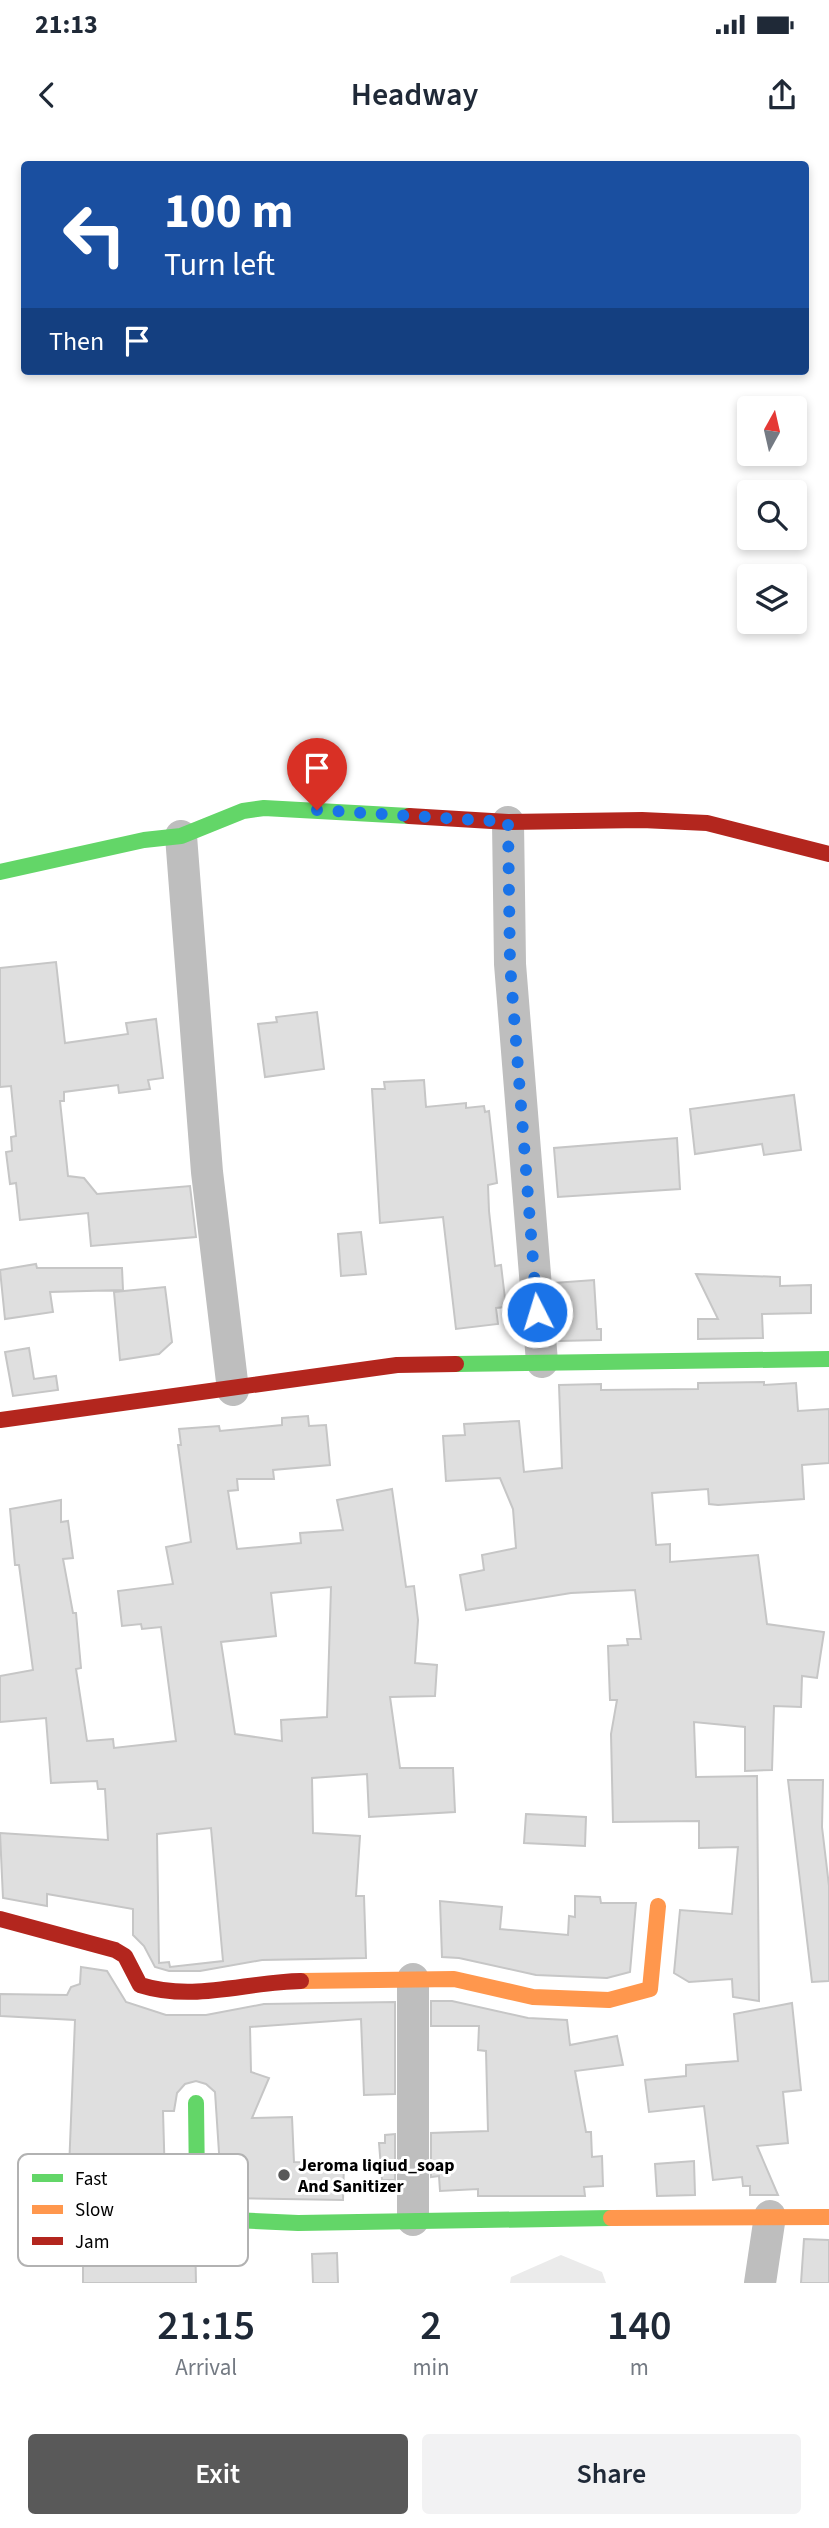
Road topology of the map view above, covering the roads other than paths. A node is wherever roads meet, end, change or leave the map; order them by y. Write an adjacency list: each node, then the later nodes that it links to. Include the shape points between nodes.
1 (508, 822): 2 (street, via 264,808 243,811); 3 (street, via 707,823); 6 (street, via 510,964)
2 (181, 836): 4 (street); 7 (street, via 207,1172)
3 (829, 854)
4 (0, 872)
5 (829, 1359): 6 (street)
6 (542, 1362): 7 (street, via 397,1365)
7 (233, 1390): 8 (street)
8 (0, 1416)
9 (657, 1906): 11 (street, via 650,1989 642,1993 609,2000 533,1997 454,1979)
10 (0, 1919): 11 (street, via 115,1950 125,1956 140,1985 166,1993 202,1993 262,1982)
11 (413, 1979): 16 (street)
12 (196, 2103): 13 (street)
13 (197, 2154)
14 (770, 2216): 15 (street); 16 (street); 18 (street)
15 (829, 2217)
16 (413, 2220): 17 (street)
17 (248, 2221)
18 (760, 2283)

